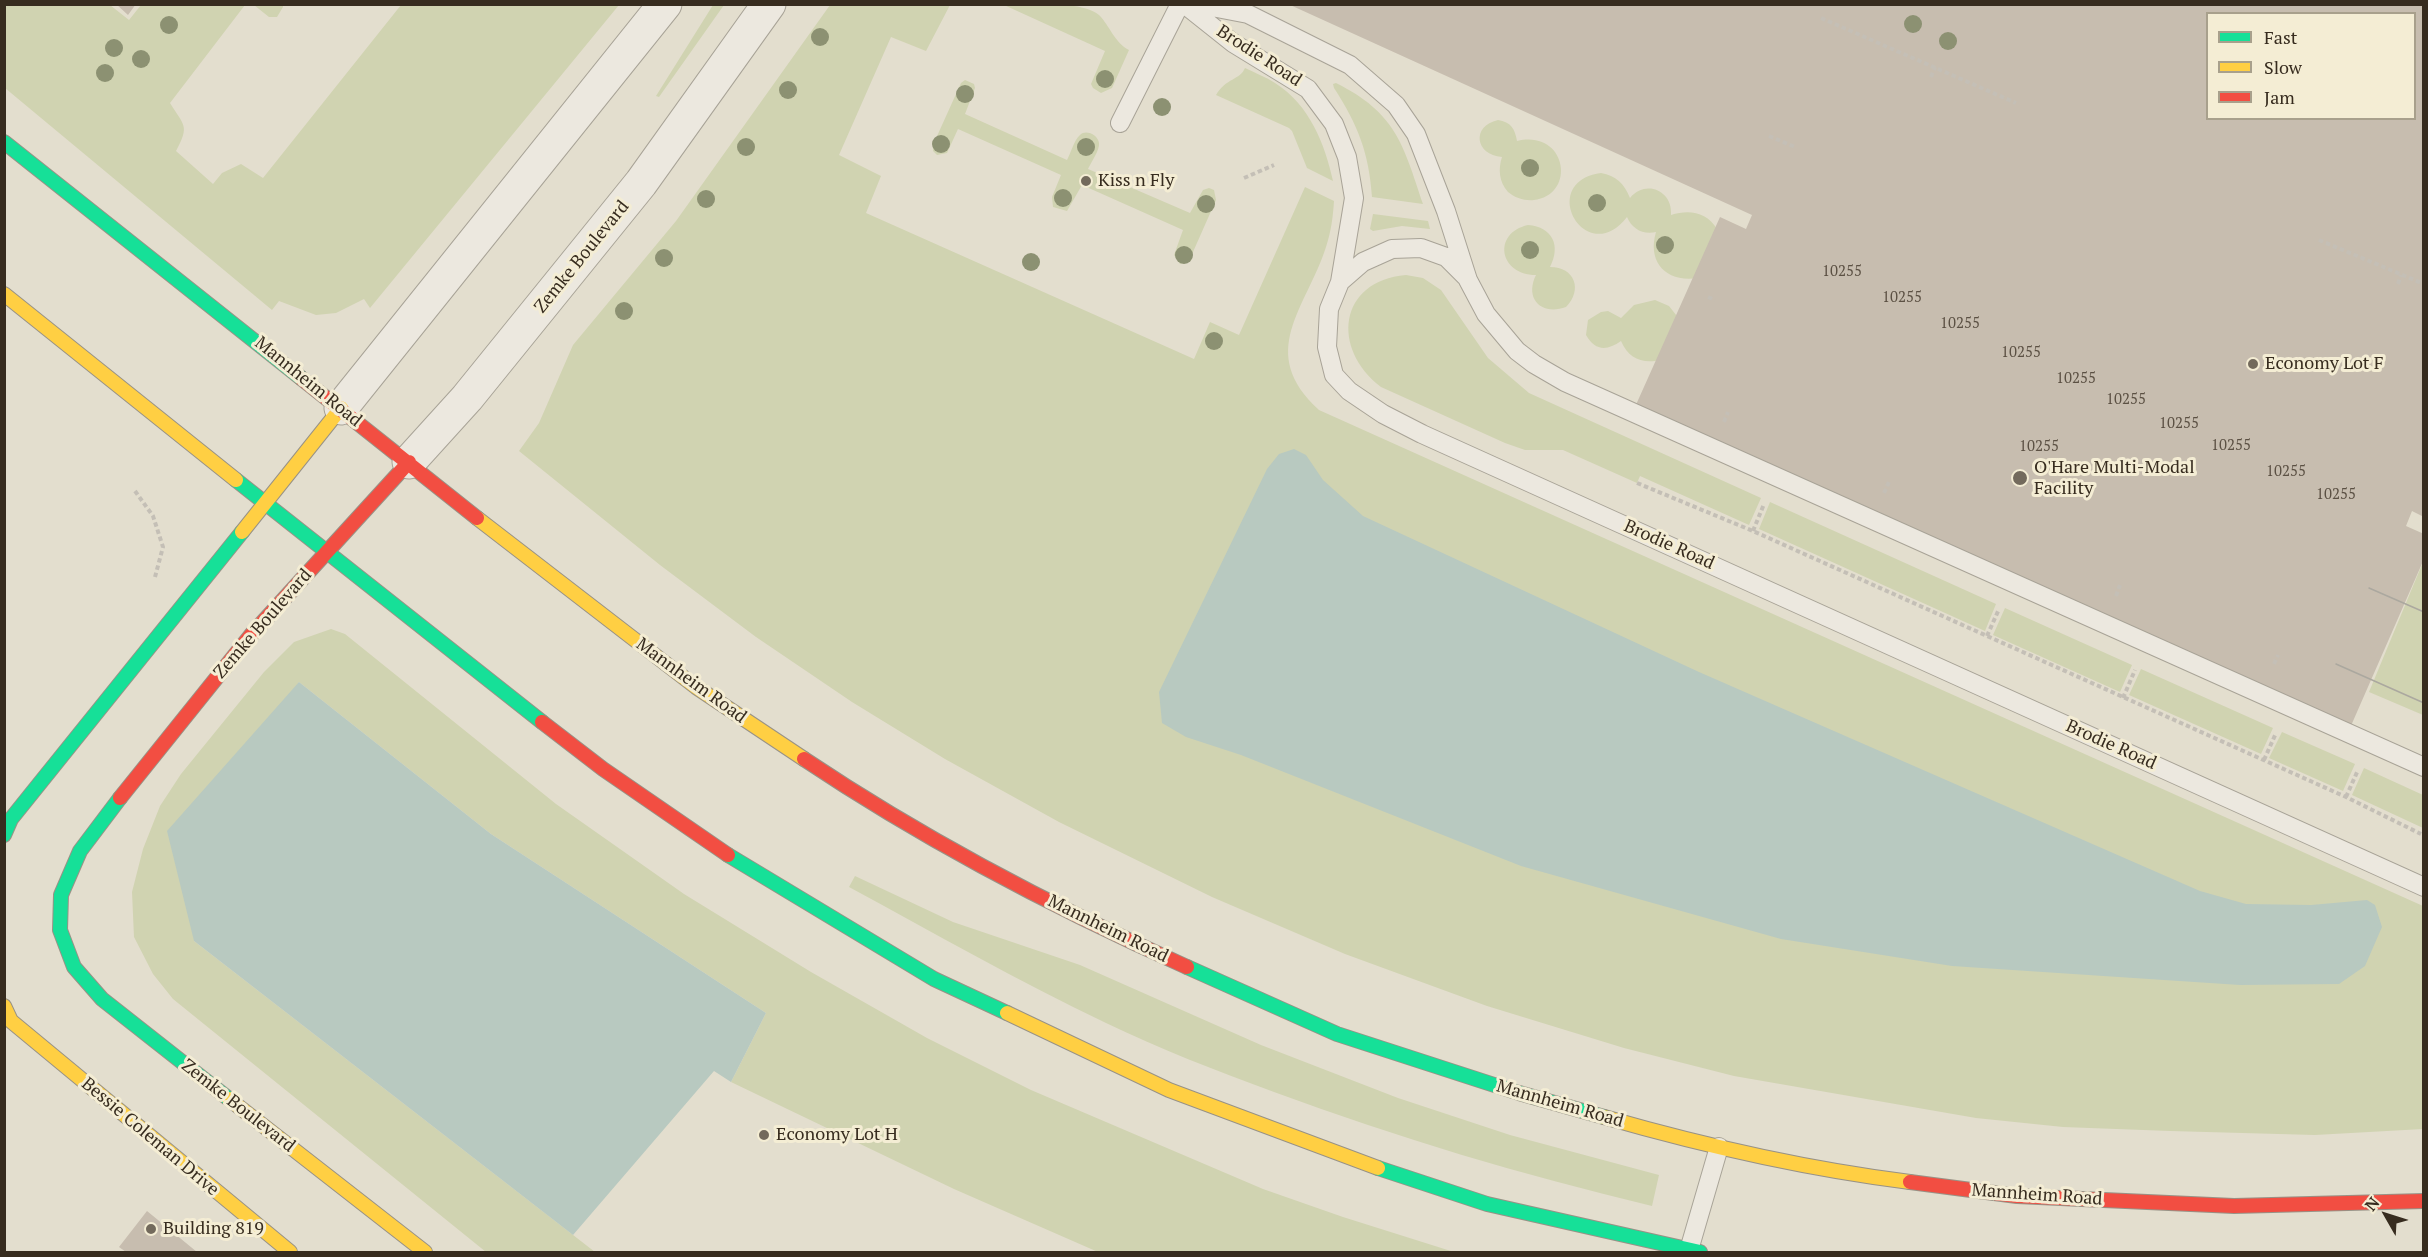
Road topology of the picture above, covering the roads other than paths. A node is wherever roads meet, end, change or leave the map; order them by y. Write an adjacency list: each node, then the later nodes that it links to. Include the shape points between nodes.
1 (665, 4): 10 (street)
2 (769, 4): 11 (street, Zemke Boulevard, via 641,183 467,398)
3 (1182, 4): 5 (lane); 8 (lane, Brodie Road, via 1233,43 1308,89 1334,124 1347,157 1353,198)
4 (1196, 4): 7 (lane, Brodie Road, via 1248,14 1350,65 1396,105 1416,134)
5 (1120, 123)
6 (4, 142): 10 (main road, Mannheim Road)
7 (1468, 280): 8 (lane, via 1446,257 1421,248 1392,249 1363,262); 14 (lane, Brodie Road, via 1486,314 1517,351 1565,382)
8 (1340, 282): 16 (lane, Brodie Road, via 1329,309 1327,347 1334,375 1349,391 1383,414)
9 (4, 294): 12 (main road)
10 (341, 408): 11 (main road, Mannheim Road); 12 (main road)
11 (409, 462): 13 (main road, Zemke Boulevard); 18 (main road, Mannheim Road, via 696,687 817,768 953,850 1091,924 1337,1034 1519,1093)
12 (265, 504): 13 (main road); 15 (main road)
13 (326, 553): 20 (main road, via 603,769 747,868 934,979 1169,1090 1343,1156 1487,1203); 22 (main road, Zemke Boulevard, via 251,635 80,851 61,895 60,930 74,967 102,999)
14 (2424, 767)
15 (7, 826)
16 (2424, 887)
17 (7, 1014): 21 (main road, Bessie Coleman Drive)
18 (1719, 1147): 19 (main road, Mannheim Road, via 1837,1173 2017,1196 2234,1206); 20 (lane)
19 (2424, 1200)
20 (1694, 1251)
21 (290, 1252)
22 (425, 1252)

